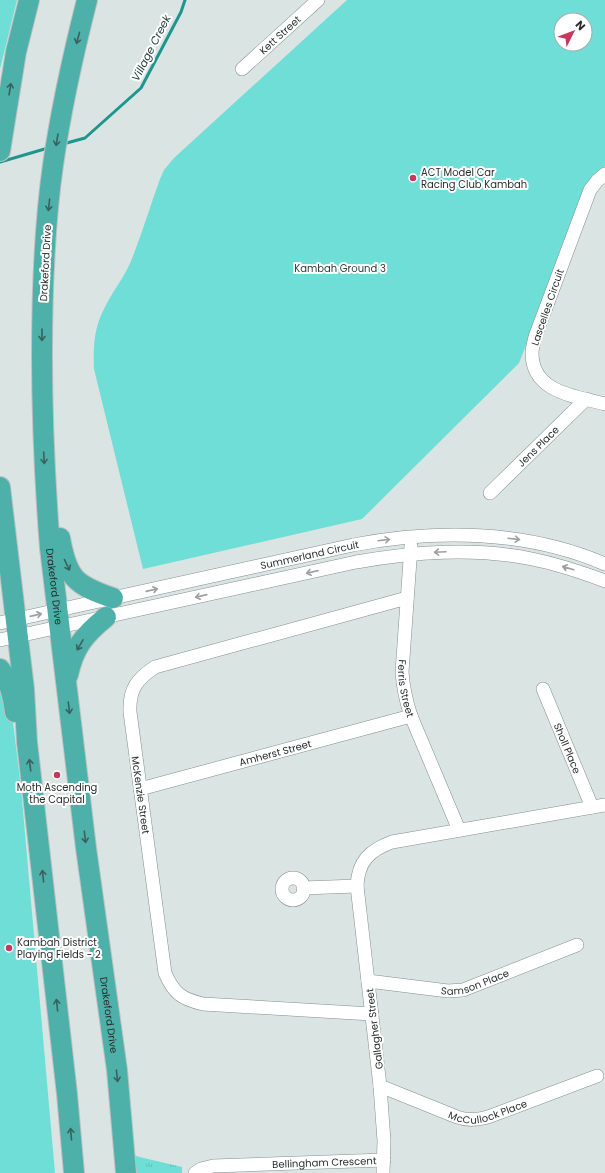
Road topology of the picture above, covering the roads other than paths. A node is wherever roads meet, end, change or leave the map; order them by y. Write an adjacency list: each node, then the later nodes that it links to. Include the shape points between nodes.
1 (29, 0): 5 (highway, one-way to 1, via 16,52)
2 (87, 0): 11 (highway, Drakeford Drive, one-way to 11, via 61,114 45,237 42,419)
3 (318, 0): 4 (street, Kett Street)
4 (242, 69)
5 (1, 146)
6 (605, 174): 7 (street, Lascelles Circuit, via 590,190 534,337 532,351 536,370 542,381 558,392)
7 (586, 399): 8 (street, Lascelles Circuit); 10 (street, Jens Place)
8 (605, 404)
9 (0, 487): 13 (highway)
10 (490, 493)
11 (46, 502): 18 (highway, one-way to 18, via 60,532 64,557 70,572 84,586); 21 (highway, Drakeford Drive)
12 (411, 536): 14 (street, Ferris Street); 15 (street, Summerland Circuit, one-way to 15, via 470,535 526,541 562,549); 18 (street, Summerland Circuit, one-way to 12, via 360,544)
13 (7, 553): 17 (highway); 22 (highway)
14 (410, 554): 16 (street, Summerland Circuit, one-way to 14, via 569,568 500,554 451,551); 19 (street, Ferris Street); 20 (street, Summerland Circuit, one-way to 20, via 356,562)
15 (605, 564)
16 (605, 581)
17 (0, 587)
18 (113, 598): 21 (street, Summerland Circuit)
19 (407, 598): 26 (street, Ferris Street, via 402,672); 28 (street, McKenzie Street, via 155,667 145,674 133,689 130,700)
20 (106, 617): 21 (street, Summerland Circuit); 24 (highway, one-way to 24, via 82,640 71,662)
21 (58, 619): 22 (street, Summerland Circuit); 24 (highway, Drakeford Drive)
22 (8, 630): 27 (highway, via 24,689)
23 (0, 669): 27 (highway, via 10,686 16,713)
24 (66, 684): 40 (highway, Drakeford Drive, one-way to 40, via 117,1070)
25 (543, 689): 29 (street, Sholl Place)
26 (411, 716): 28 (street, Amherst Street); 30 (street, Ferris Street)
27 (27, 742): 39 (highway, one-way to 27)
28 (140, 789): 35 (street, McKenzie Street, via 165,974 179,995 203,1004)
29 (599, 806): 30 (street, Gallagher Street)
30 (459, 830): 31 (street, Gallagher Street, via 381,846 370,853 362,863)
31 (357, 886): 32 (street); 34 (street, Gallagher Street)
32 (303, 888)
33 (577, 945): 34 (street, Samson Place, via 463,990 448,991)
34 (368, 981): 35 (street, Gallagher Street)
35 (372, 1014): 37 (street, Gallagher Street)
36 (597, 1076): 37 (street, McCullock Place, via 475,1120 457,1117)
37 (380, 1086): 38 (street, Gallagher Street)
38 (384, 1160): 41 (street, Bellingham Crescent, via 213,1166); 42 (street, Gallagher Street)
39 (74, 1173)
40 (126, 1173)
41 (195, 1173)
42 (383, 1173)

